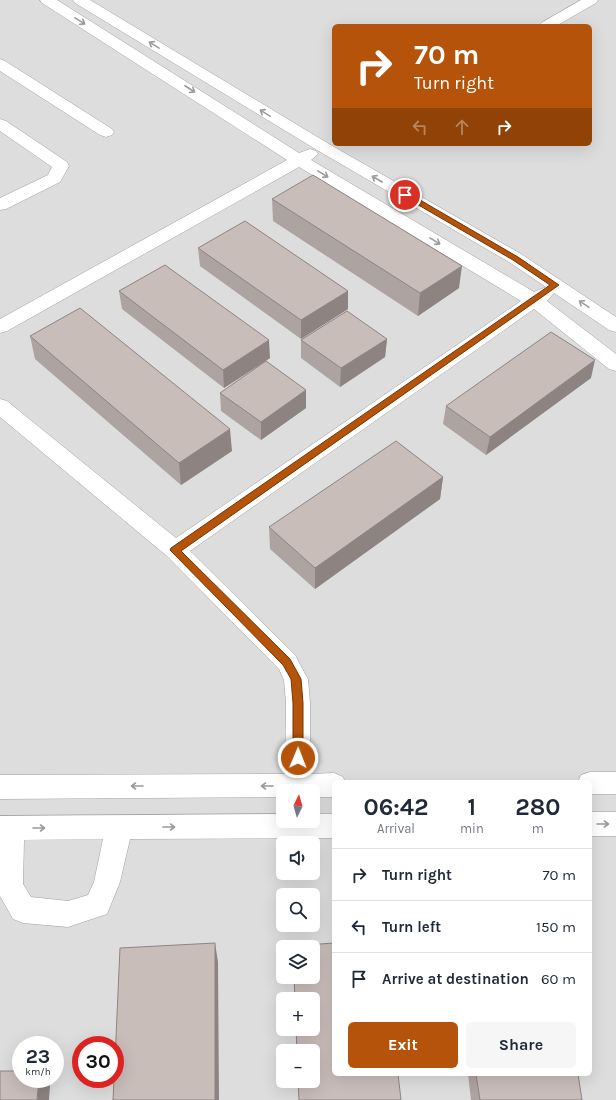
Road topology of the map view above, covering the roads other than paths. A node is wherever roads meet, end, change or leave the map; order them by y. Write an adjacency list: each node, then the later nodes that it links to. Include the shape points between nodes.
1 (47, 0): 9 (street, one-way to 9)
2 (80, 0): 8 (street, one-way to 2)
3 (591, 0): 4 (street)
4 (549, 24)
5 (1, 66): 7 (street)
6 (0, 124): 10 (street, via 61,166 54,178)
7 (106, 132)
8 (328, 144): 9 (street); 11 (street, one-way to 8)
9 (299, 160): 12 (street, one-way to 12); 14 (street)
10 (0, 205)
11 (555, 285): 12 (street); 13 (street, one-way to 11)
12 (534, 300): 15 (street); 17 (street)
13 (616, 326)
14 (0, 327)
15 (616, 364)
16 (0, 406): 17 (street)
17 (175, 550): 19 (street, via 287,662 296,679)
18 (616, 783): 20 (street)
19 (297, 784)
20 (592, 784)
21 (332, 785): 22 (street)
22 (320, 786)
23 (0, 788): 24 (street, one-way to 23)
24 (276, 788)
25 (276, 824): 31 (street, one-way to 25)
26 (592, 824): 27 (street, one-way to 27)
27 (616, 824)
28 (320, 825): 29 (street)
29 (332, 826)
30 (6, 828): 31 (street, one-way to 31); 31 (street, via 9,886 23,910 68,914 97,905 107,882)
31 (119, 828)

